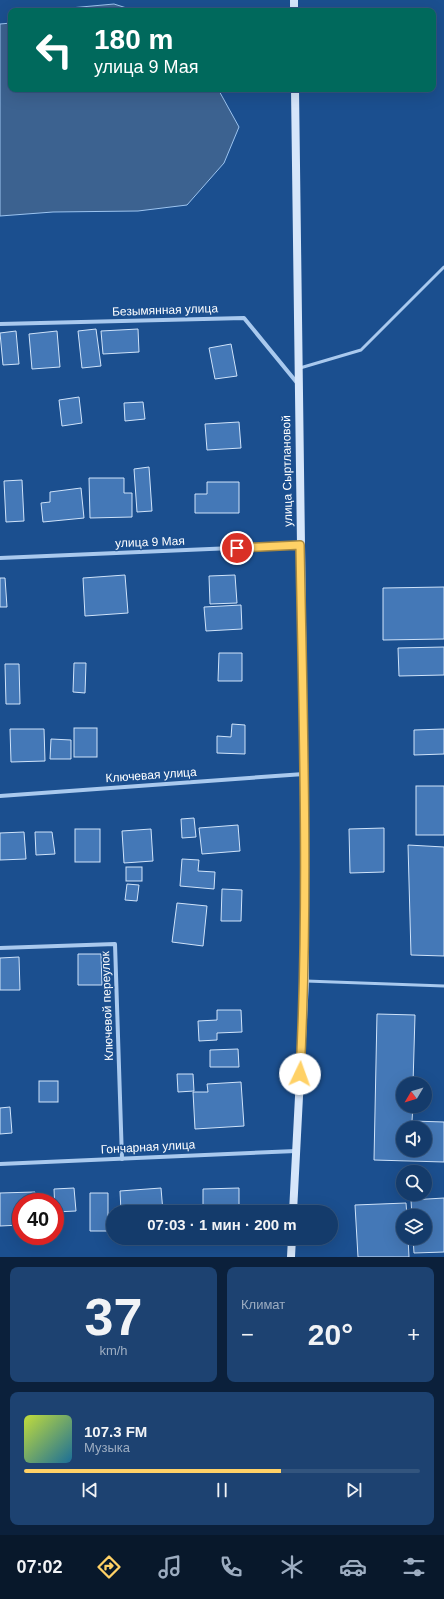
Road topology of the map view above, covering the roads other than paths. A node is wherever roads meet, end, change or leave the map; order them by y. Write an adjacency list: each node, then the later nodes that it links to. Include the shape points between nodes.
1 (295, 92): 4 (street, улица Сыртлановой)
2 (444, 267): 4 (lane, via 361,350)
3 (0, 324): 5 (street, Безымянная улица, via 244,318)
4 (298, 368): 5 (street, улица Сыртлановой)
5 (299, 385): 6 (street, улица Сыртлановой)
6 (300, 545): 7 (street, улица 9 Мая); 8 (street, улица Сыртлановой)
7 (0, 558)
8 (304, 774): 9 (street, Ключевая улица); 11 (street, улица Сыртлановой)
9 (0, 796)
10 (0, 948): 14 (street, Ключевой переулок, via 115,944)
11 (305, 981): 12 (lane); 13 (street, улица Сыртлановой)
12 (444, 986)
13 (296, 1151): 14 (street, Гончарная улица); 16 (street, улица Сыртлановой)
14 (122, 1159): 15 (street, Гончарная улица)
15 (0, 1164)
16 (293, 1205)
17 (292, 1245): 18 (street)
18 (291, 1257)

